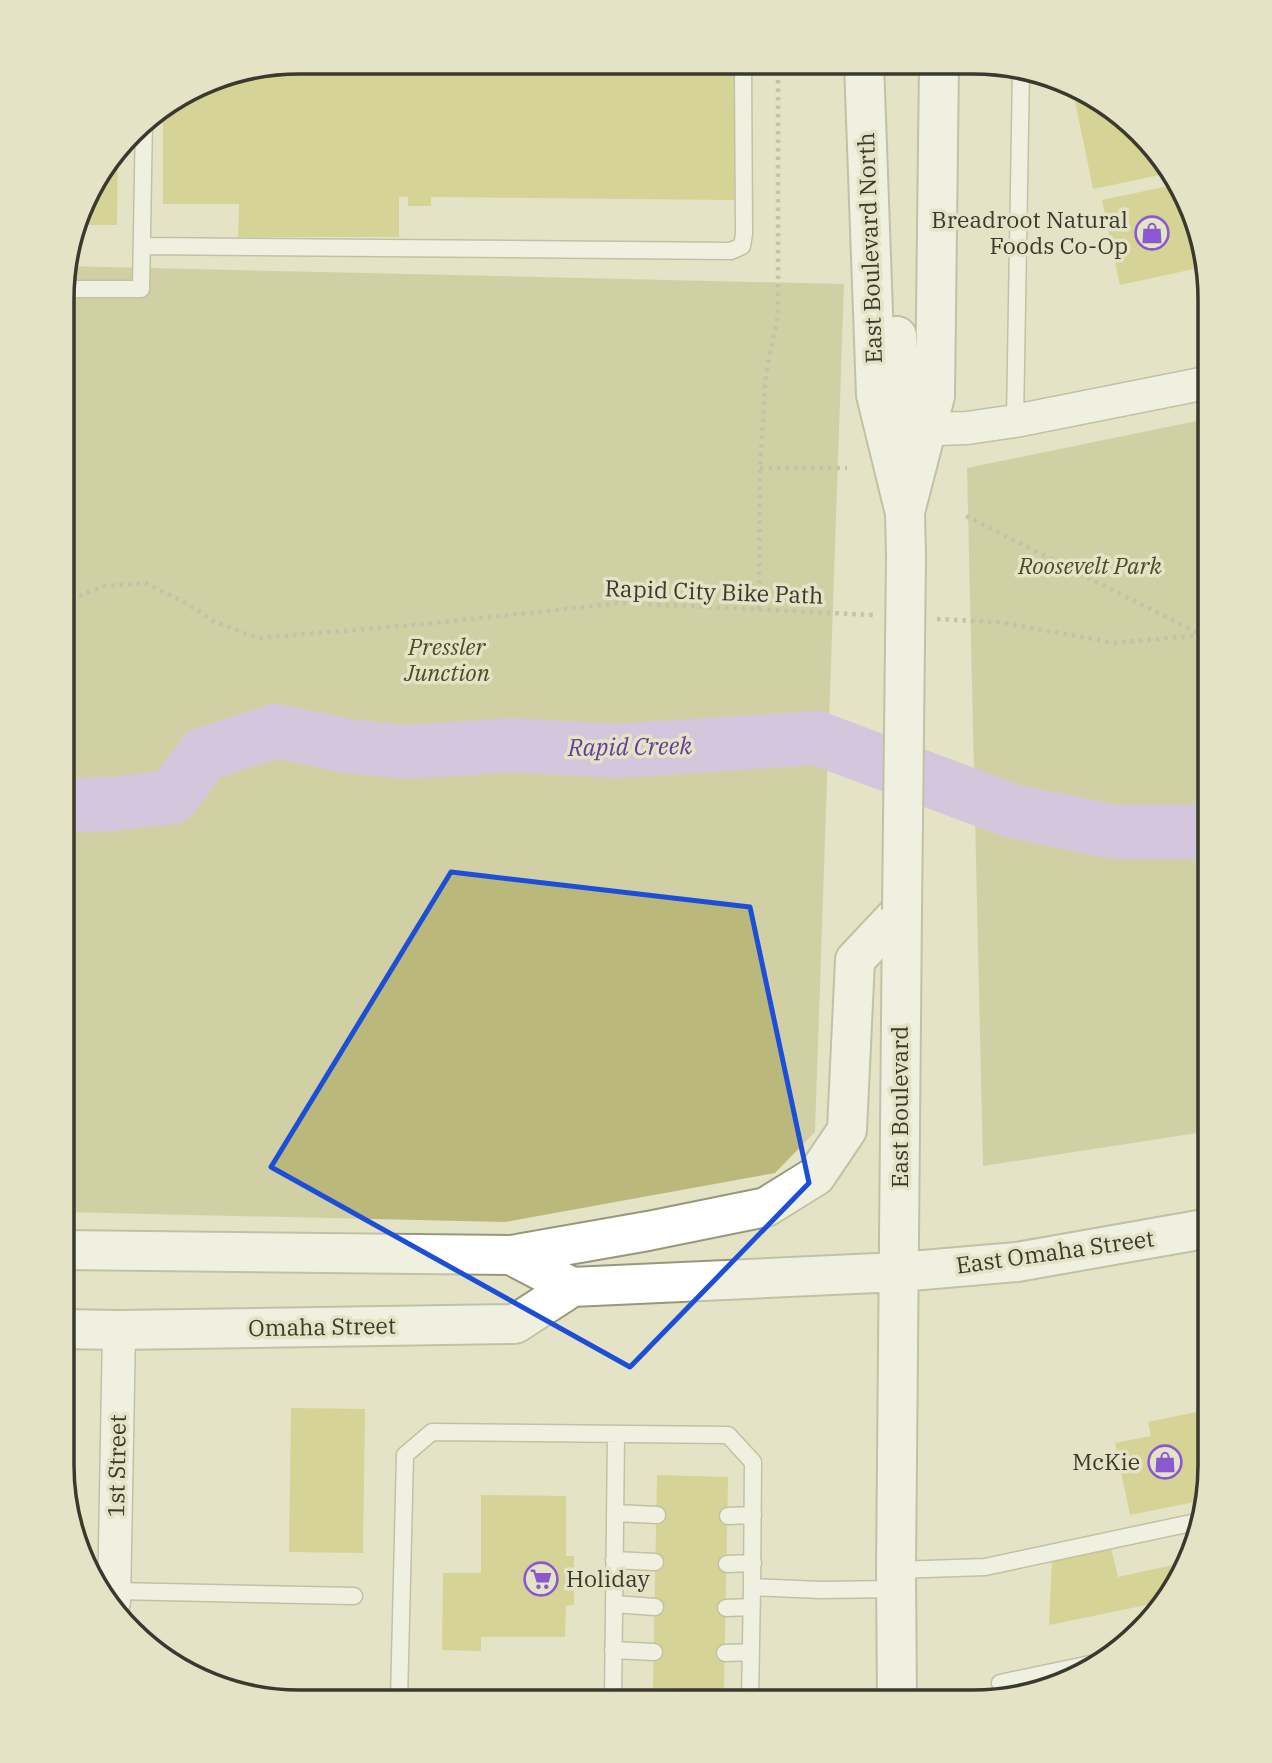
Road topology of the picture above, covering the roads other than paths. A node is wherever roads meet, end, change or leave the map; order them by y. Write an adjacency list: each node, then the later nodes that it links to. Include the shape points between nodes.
1 (743, 74): 9 (lane, via 744,234 742,246 730,251)
2 (864, 74): 7 (main road, East Boulevard North)
3 (919, 74): 8 (main road)
4 (939, 74): 8 (main road)
5 (1021, 79): 12 (lane)
6 (144, 135): 9 (lane)
7 (867, 138): 13 (main road, via 894,249 898,370 905,402 915,421); 14 (main road, East Boulevard North, via 876,395)
8 (938, 168): 13 (main road, via 935,396)
9 (142, 246): 10 (lane, via 141,289)
10 (74, 289)
11 (1198, 385): 12 (street)
12 (1015, 421): 13 (street)
13 (927, 429): 14 (street); 15 (main road, East Boulevard)
14 (885, 432): 15 (main road, East Boulevard)
15 (905, 513): 16 (main road, East Boulevard, bridge)
16 (902, 910): 19 (main road, via 855,960 847,1130 816,1176 766,1207); 20 (main road, East Boulevard)
17 (1198, 1230): 20 (main road, East Omaha Street, via 1017,1262)
18 (74, 1250): 19 (main road)
19 (511, 1255): 21 (main road)
20 (899, 1272): 21 (main road); 34 (main road, East Boulevard)
21 (572, 1287): 23 (main road, Omaha Street, via 515,1324)
22 (74, 1329): 23 (main road, Omaha Street)
23 (119, 1330): 36 (street, 1st Street)
24 (616, 1434): 25 (lane); 28 (lane, via 728,1435 753,1462); 49 (lane, via 432,1432 405,1455)
25 (615, 1513): 26 (lane); 30 (lane)
26 (657, 1515)
27 (727, 1516): 28 (lane)
28 (753, 1516): 32 (lane)
29 (1190, 1523): 34 (lane, via 985,1567)
30 (614, 1560): 31 (lane); 39 (lane)
31 (655, 1562)
32 (753, 1563): 33 (lane); 35 (lane)
33 (727, 1564)
34 (896, 1580): 35 (lane, via 821,1590); 52 (main road, East Boulevard)
35 (752, 1587): 41 (lane)
36 (113, 1593)
37 (354, 1595): 38 (lane)
38 (116, 1597)
39 (614, 1604): 40 (lane); 43 (lane)
40 (655, 1607)
41 (752, 1607): 42 (lane); 45 (lane)
42 (726, 1608)
43 (613, 1650): 44 (lane); 50 (lane)
44 (654, 1652)
45 (751, 1652): 46 (lane); 51 (lane)
46 (725, 1653)
47 (1066, 1669): 48 (lane)
48 (1000, 1683)
49 (400, 1690)
50 (613, 1690)
51 (750, 1690)
52 (897, 1690)

